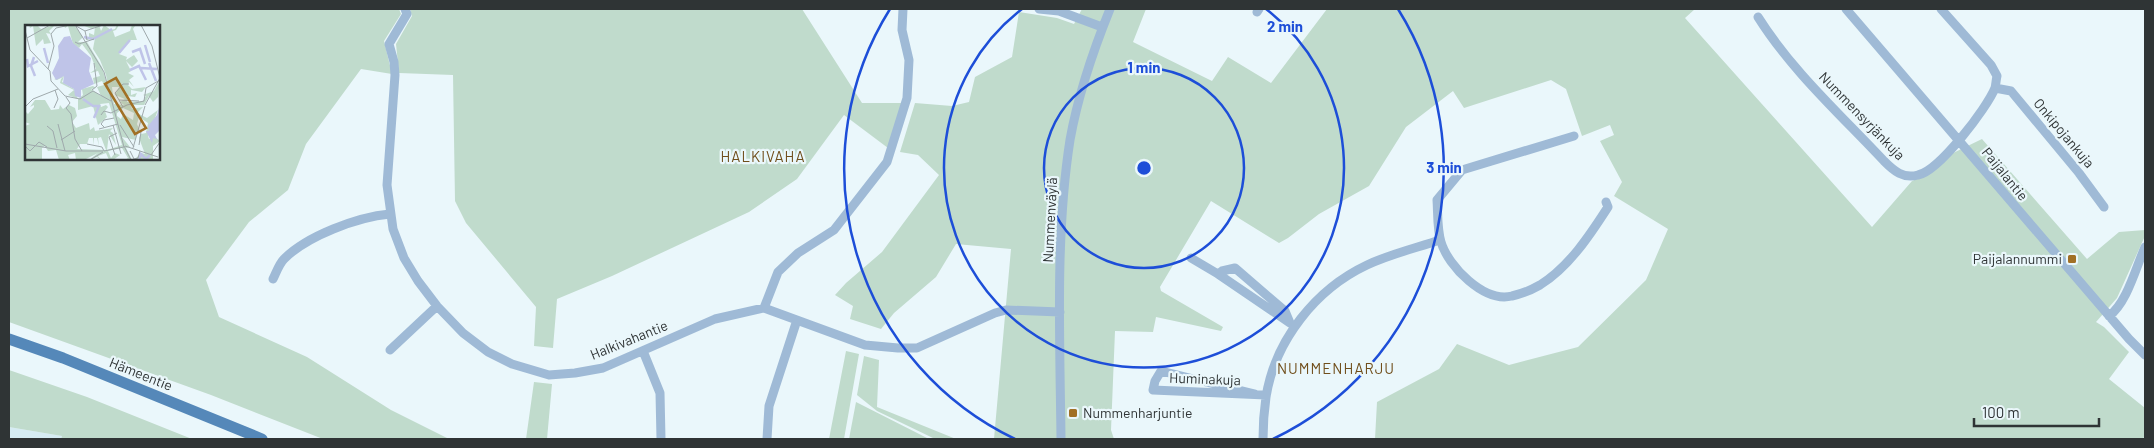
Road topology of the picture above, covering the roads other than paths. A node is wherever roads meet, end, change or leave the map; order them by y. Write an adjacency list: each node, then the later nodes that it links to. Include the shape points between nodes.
1 (405, 9): 14 (street, Halkivahantie, via 407,14 389,44 395,75 388,185)
2 (903, 9): 21 (street, via 902,30 909,60 907,98 887,162 834,230 798,253 778,272)
3 (1039, 9): 8 (street, via 1059,11)
4 (1110, 9): 8 (street, Nummenväylä)
5 (1846, 9): 11 (street, Paijalantie)
6 (1941, 9): 9 (street, via 1991,65 1997,76)
7 (1758, 18): 11 (street, Nummensyrjänkuja, via 1790,60 1895,171 1906,176 1919,175 1929,170)
8 (1102, 27): 22 (street, Nummenväylä, via 1083,84 1070,140)
9 (1995, 88): 11 (street, Nummensyrjänkuja); 13 (street, Onkipojankuja, via 2011,92)
10 (1574, 136): 15 (street, via 1462,170 1437,200)
11 (1960, 140): 23 (street, Paijalantie)
12 (1606, 202): 15 (street, via 1608,207 1592,232 1567,262 1540,285 1511,297 1483,291 1468,281 1452,264)
13 (2104, 207)
14 (390, 214): 19 (street, via 333,229 283,260); 20 (street, Halkivahantie, via 404,258)
15 (1440, 240): 25 (street, via 1384,258 1352,273 1327,291)
16 (2145, 247): 23 (street, via 2124,296)
17 (1191, 258): 18 (street)
18 (1218, 274): 25 (street); 25 (street, via 1235,268 1285,312)
19 (273, 279)
20 (437, 306): 27 (street); 28 (street, Halkivahantie, via 463,333 488,352 535,372 575,373 603,368)
21 (764, 308): 24 (street); 28 (street, Halkivahantie, via 715,319)
22 (1060, 312): 24 (street, via 1012,310 994,313 917,348 865,345); 35 (street, Nummenväylä)
23 (2109, 316): 29 (street, Paijalantie)
24 (797, 320): 34 (street, via 768,406)
25 (1293, 325): 31 (street, via 1274,366)
26 (9, 339): 32 (main road, Hämeentie)
27 (390, 350)
28 (643, 351): 33 (street, via 660,393)
29 (2145, 355)
30 (1256, 394): 30 (street, Huminakuja, via 1161,371 1153,390); 31 (street, Huminakuja)
31 (1266, 395): 36 (street)
32 (262, 439)
33 (661, 439)
34 (767, 439)
35 (1061, 439)
36 (1263, 439)

